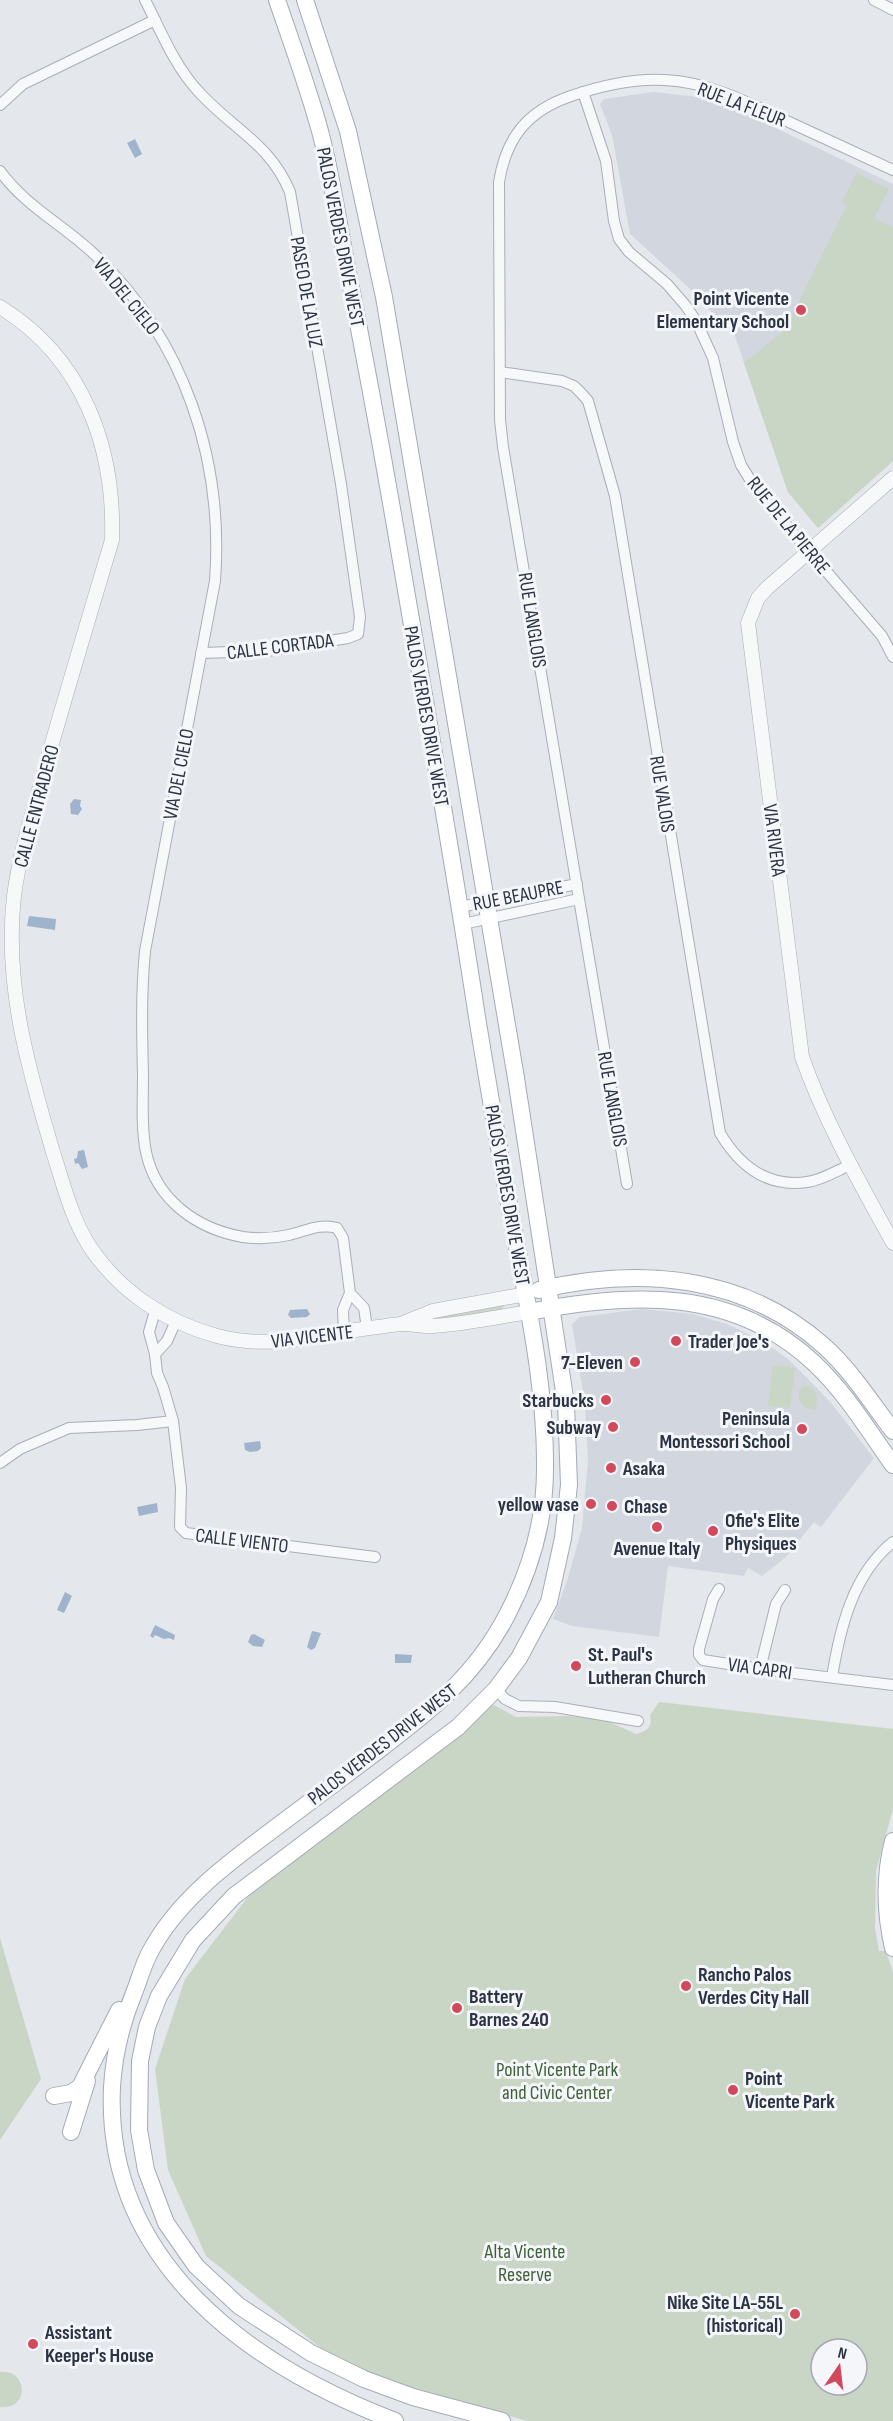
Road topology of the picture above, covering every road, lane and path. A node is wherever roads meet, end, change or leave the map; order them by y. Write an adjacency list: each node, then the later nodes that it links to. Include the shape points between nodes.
1 (145, 0): 6 (street, PASEO DE LA LUZ)
2 (277, 0): 10 (main road, PALOS VERDES DRIVE WEST)
3 (306, 0): 9 (main road, PALOS VERDES DRIVE WEST)
4 (874, 0): 5 (street)
5 (893, 10)
6 (155, 20): 8 (street, via 23,84); 17 (street, PASEO DE LA LUZ, via 185,75 263,149 284,176 290,192 343,495 360,617)
7 (583, 92): 11 (street, RUE LA FLEUR, via 638,81 697,85 733,96); 14 (street, RUE LANGLOIS, via 543,109 526,123 502,160); 16 (street, RUE DE LA PIERRE, via 606,161 619,239 667,285 696,321 712,358 741,465 757,491)
8 (0, 105)
9 (348, 131): 10 (main road); 23 (main road, PALOS VERDES DRIVE WEST, via 384,297)
10 (322, 136): 22 (main road, PALOS VERDES DRIVE WEST, via 378,427)
11 (893, 170)
12 (0, 171): 18 (street, VIA DEL CIELO, via 33,205 88,248 124,286 162,338 193,403 210,472 218,543)
13 (0, 307): 32 (street, CALLE ENTRADERO, via 31,329 49,348 86,403 103,443 113,508 112,540 17,876 10,953 18,1019 40,1108 78,1224 109,1271)
14 (500, 372): 20 (street, RUE LANGLOIS, via 503,447); 25 (street, RUE VALOIS, via 574,386 588,401 591,411 615,496 720,1133 733,1155 774,1180 807,1182)
15 (893, 477): 16 (street, VIA RIVERA)
16 (809, 550): 19 (street, RUE DE LA PIERRE, via 882,636); 25 (street, VIA RIVERA, via 758,598 748,623 802,1058)
17 (358, 634): 18 (street, CALLE CORTADA, via 267,651)
18 (201, 653): 29 (street, VIA DEL CIELO, via 145,951 141,996 146,1151 159,1186 180,1210 212,1228 256,1237 288,1235 327,1225 338,1228 343,1238)
19 (893, 657)
20 (577, 884): 21 (street, RUE LANGLOIS); 23 (street, RUE BEAUPRE)
21 (579, 899): 23 (street, RUE BEAUPRE); 26 (street, RUE LANGLOIS)
22 (460, 906): 23 (street, RUE BEAUPRE); 24 (main road, PALOS VERDES DRIVE WEST)
23 (489, 909): 24 (street, RUE BEAUPRE); 28 (main road, PALOS VERDES DRIVE WEST)
24 (463, 924): 30 (main road, PALOS VERDES DRIVE WEST, via 496,1137)
25 (850, 1165): 27 (street, VIA RIVERA)
26 (627, 1184)
27 (893, 1243)
28 (548, 1288): 30 (main road); 31 (main road, PALOS VERDES DRIVE WEST); 40 (main road, via 631,1277 696,1282 765,1305 794,1322)
29 (350, 1293): 36 (street, VIA DEL CIELO, via 364,1308); 38 (street, VIA DEL CIELO, via 343,1310)
30 (526, 1294): 33 (main road, PALOS VERDES DRIVE WEST); 35 (street, VIA VICENTE, via 433,1311)
31 (552, 1307): 33 (main road); 37 (main road, via 621,1299 677,1300 727,1312); 53 (main road, PALOS VERDES DRIVE WEST, via 569,1451 562,1538 549,1602 519,1658)
32 (155, 1311): 34 (street, VIA VICENTE); 39 (street, CALLE VIENTO, via 149,1332)
33 (529, 1312): 35 (street, VIA VICENTE, via 430,1327); 57 (main road, PALOS VERDES DRIVE WEST, via 544,1424 545,1485 530,1563 493,1641 431,1711 231,1860 195,1893)
34 (176, 1321): 38 (street, VIA VICENTE, via 219,1336 252,1342 282,1343); 39 (street, via 167,1341)
35 (401, 1324): 36 (street, VIA VICENTE)
36 (367, 1328): 38 (street, VIA VICENTE)
37 (764, 1328): 40 (main road, via 780,1325 819,1352); 43 (main road, via 814,1363)
38 (344, 1333)
39 (155, 1354): 41 (street, CALLE VIENTO)
40 (834, 1355): 42 (main road)
41 (172, 1421): 44 (street, via 69,1428 20,1449); 47 (street, CALLE VIENTO, via 181,1488 180,1527 186,1533)
42 (893, 1431)
43 (886, 1441): 45 (main road)
44 (0, 1463)
45 (893, 1465)
46 (893, 1542): 51 (street, via 882,1551 850,1602 839,1634)
47 (375, 1557)
48 (719, 1589): 50 (street, VIA CAPRI, via 699,1655 703,1660)
49 (784, 1590): 50 (street, via 776,1604)
50 (759, 1669): 51 (street, VIA CAPRI)
51 (832, 1677): 52 (street, VIA CAPRI)
52 (893, 1685)
53 (496, 1689): 54 (street, via 519,1706 555,1707); 62 (main road, PALOS VERDES DRIVE WEST, via 458,1727 234,1896 193,1940 159,1996 140,2061 139,2130 146,2170 166,2223)
54 (638, 1720)
55 (893, 1841): 56 (main road, via 886,1900)
56 (893, 1948)
57 (150, 1951): 58 (main road); 61 (main road, PALOS VERDES DRIVE WEST, via 123,2021 112,2086 117,2156)
58 (90, 2071): 59 (main road, via 80,2087); 60 (main road)
59 (54, 2096)
60 (71, 2132)
61 (147, 2233): 62 (main road, via 156,2228 162,2232); 63 (main road, PALOS VERDES DRIVE WEST, via 169,2269 220,2323 300,2378)
62 (196, 2266): 64 (main road, via 238,2306 311,2353 413,2397)
63 (395, 2421)
64 (502, 2421)

